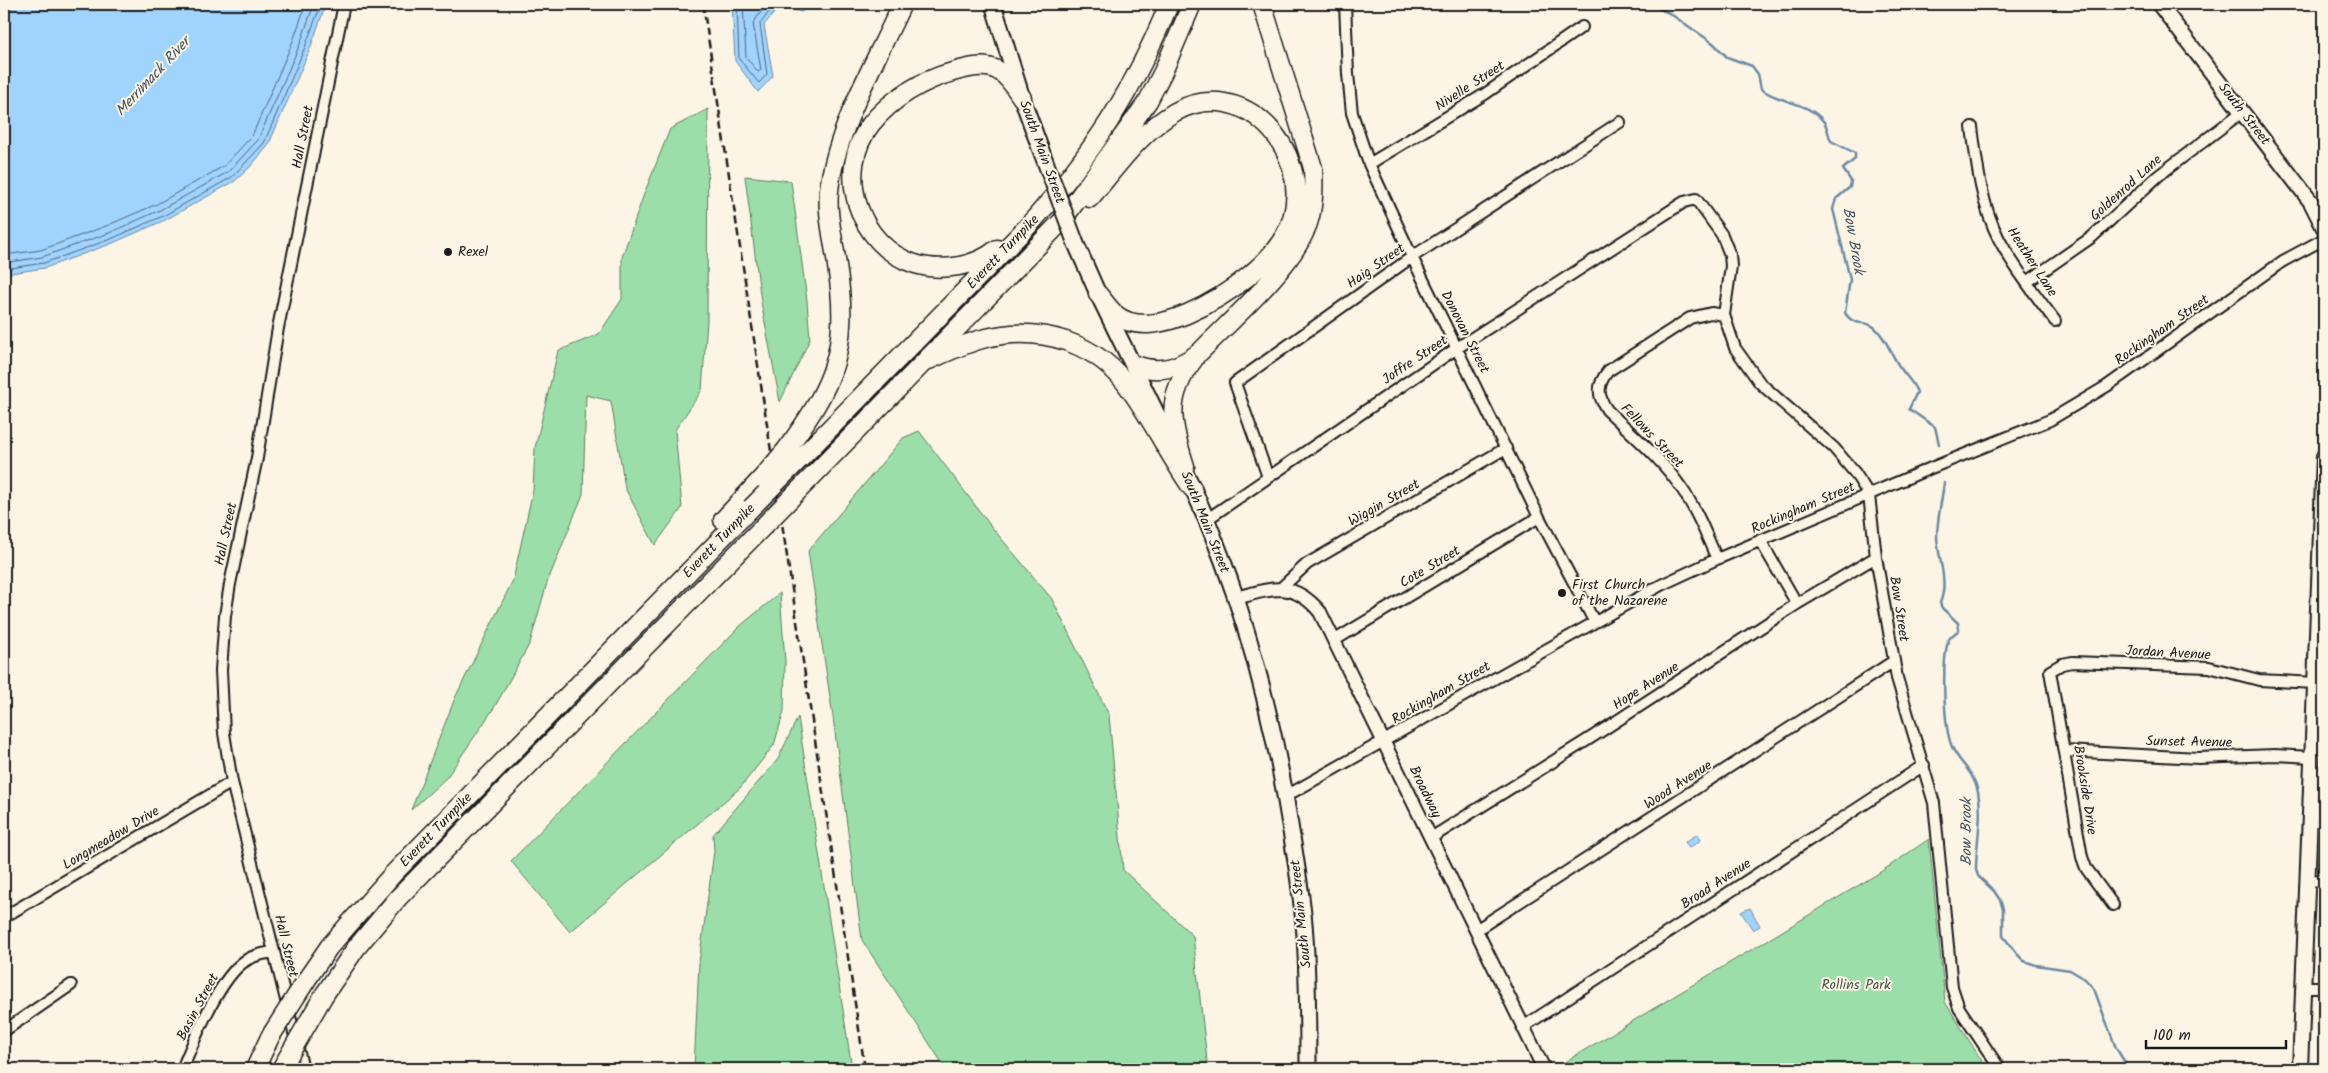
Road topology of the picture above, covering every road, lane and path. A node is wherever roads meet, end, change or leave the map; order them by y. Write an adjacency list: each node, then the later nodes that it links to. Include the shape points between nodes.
1 (344, 4): 55 (street, Hall Street, via 278,328 257,458 225,616 222,702)
2 (902, 4): 30 (highway, via 850,116 835,157 829,185 829,216 842,300 841,332 826,391)
3 (993, 4): 10 (main road, South Main Street)
4 (1169, 4): 15 (highway, Everett Turnpike, via 1150,51 1118,108 1085,159)
5 (1192, 4): 17 (highway, Everett Turnpike, via 1148,100)
6 (1262, 4): 26 (highway, via 1313,168 1311,211 1305,231 1281,268)
7 (1345, 4): 14 (street, Donovan Street, via 1352,112)
8 (2159, 4): 11 (main road, South Street)
9 (1582, 27): 14 (street, Nivelle Street, via 1485,94)
10 (1022, 98): 15 (highway, via 1005,75 987,67 947,73 918,85 870,125 858,150 854,180 859,210 872,233 894,254 919,265 944,267 968,263 991,254 1042,204); 22 (main road, South Main Street, bridge)
11 (2242, 112): 18 (main road, South Street, via 2312,202); 21 (street, Goldenrod Lane, via 2158,176 2092,237)
12 (1620, 122): 20 (street, Haig Street)
13 (1972, 127): 21 (street, Heather Lane, via 1982,191 1992,224)
14 (1370, 164): 20 (street, Donovan Street)
15 (1056, 195): 30 (highway, Everett Turnpike)
16 (1696, 199): 23 (street, Bow Street, via 1722,235 1730,255); 25 (street, Joffre Street, via 1684,202)
17 (1061, 222): 22 (highway, via 1088,200 1141,140 1171,115 1190,106 1216,103 1246,112 1272,130 1285,148 1292,164 1294,182 1292,219 1269,255 1238,285 1191,312 1150,324 1123,320); 27 (highway, Everett Turnpike)
18 (2324, 228)
19 (2324, 238): 34 (street, Rockingham Street, via 2283,261 2072,408)
20 (1412, 257): 25 (street, Donovan Street); 32 (street, Haig Street, via 1235,383)
21 (2028, 282): 24 (street, Heather Lane)
22 (1098, 294): 28 (main road, South Main Street)
23 (1724, 316): 34 (street, Bow Street, via 1735,348 1746,366 1760,383 1834,448 1856,472); 39 (street, Fellows Street, via 1711,312 1690,318 1608,371 1598,390 1607,410 1682,488)
24 (2055, 321)
25 (1457, 348): 29 (street, Donovan Street); 32 (street, Joffre Street)
26 (1200, 352): 28 (highway, via 1184,364 1169,369 1152,370); 33 (highway, via 1182,378 1173,404 1175,431)
27 (922, 363): 33 (highway, via 965,345 1004,335 1036,334 1078,344 1110,365 1132,390); 71 (highway, Everett Turnpike, bridge, via 398,898 356,948)
28 (1135, 365): 33 (main road, South Main Street)
29 (1506, 448): 35 (street, Donovan Street); 41 (street, Wiggin Street, via 1307,564)
30 (793, 455): 50 (highway, Everett Turnpike, bridge, via 751,508); 50 (highway, bridge, via 762,478 603,646)
31 (2324, 456): 40 (main road)
32 (1268, 477): 36 (street, Joffre Street)
33 (1192, 488): 36 (main road, South Main Street)
34 (1869, 495): 37 (street, Rockingham Street); 38 (street, Bow Street)
35 (1539, 517): 44 (street, Donovan Street); 45 (street, Cote Street)
36 (1206, 520): 42 (main road, South Main Street)
37 (1760, 540): 39 (street, Rockingham Street); 43 (street)
38 (1876, 557): 43 (street, Hope Avenue); 46 (street, Bow Street)
39 (1716, 559): 44 (street, Rockingham Street)
40 (2322, 560): 48 (main road)
41 (1280, 589): 42 (street, Broadway); 45 (street, Broadway, via 1293,590 1312,602)
42 (1236, 598): 56 (main road, South Main Street, via 1267,699)
43 (1798, 604): 57 (street, Hope Avenue)
44 (1594, 621): 49 (street, Rockingham Street)
45 (1335, 640): 49 (street, Broadway)
46 (1894, 661): 53 (street, Bow Street); 62 (street, Wood Avenue)
47 (2050, 671): 48 (street, Jordan Avenue, via 2072,662 2209,668 2259,680); 51 (street, Brookside Drive)
48 (2315, 683): 52 (main road)
49 (1384, 741): 56 (street, Rockingham Street); 57 (street, Broadway)
50 (520, 745): 70 (highway, Everett Turnpike, bridge, via 371,898 329,948 270,1037)
51 (2065, 751): 52 (street, Sunset Avenue, via 2200,758); 60 (street, Brookside Drive, via 2084,862)
52 (2312, 757): 54 (main road)
53 (1924, 765): 67 (street, Broad Avenue); 75 (street, Bow Street, via 1937,824 1952,987 1959,1008)
54 (2318, 774): 58 (main road)
55 (232, 782): 61 (street, Longmeadow Drive); 63 (street, Hall Street)
56 (1286, 796): 73 (main road, South Main Street, via 1305,935)
57 (1431, 838): 62 (street, Broadway)
58 (2308, 880): 59 (street); 65 (main road)
59 (2324, 881)
60 (2113, 904)
61 (4, 917)
62 (1476, 930): 67 (street, Broadway)
63 (273, 952): 69 (street, Basin Street, via 249,958 235,970 211,1008); 72 (street, Hall Street)
64 (71, 985): 68 (street)
65 (2303, 987): 66 (street); 76 (main road)
66 (2324, 988)
67 (1524, 1027): 74 (street, Broadway)
68 (4, 1031)
69 (182, 1069)
70 (255, 1069)
71 (281, 1069)
72 (303, 1069)
73 (1308, 1069)
74 (1544, 1069)
75 (2000, 1069)
76 (2300, 1069)

